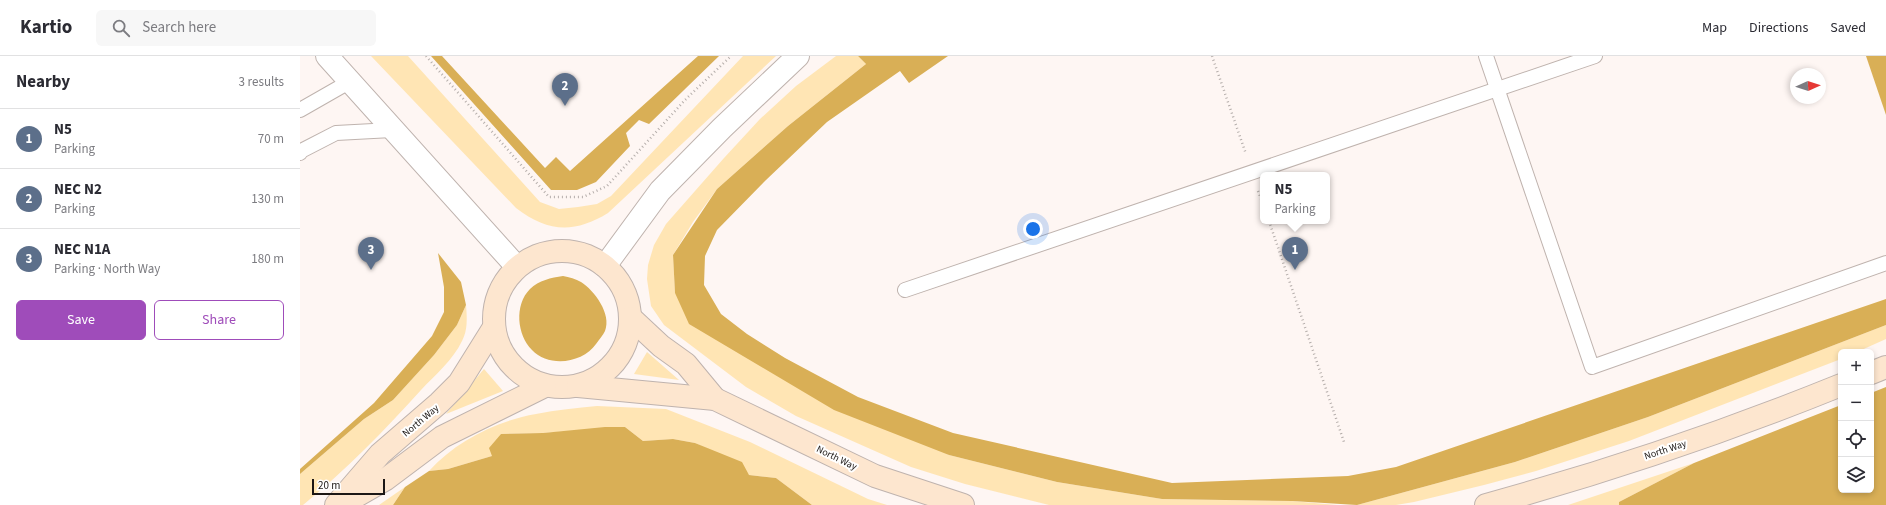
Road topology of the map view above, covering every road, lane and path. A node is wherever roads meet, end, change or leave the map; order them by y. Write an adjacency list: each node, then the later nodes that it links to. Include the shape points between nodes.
1 (327, 56): 8 (street)
2 (426, 56): 3 (path, via 549,197 566,198 583,198 608,186 686,100)
3 (731, 56)
4 (798, 56): 17 (street, via 660,191)
5 (1212, 56): 13 (path)
6 (1486, 56): 9 (lane)
7 (1595, 56): 9 (lane)
8 (349, 82): 10 (lane); 11 (street)
9 (1498, 89): 13 (lane); 16 (lane, via 1592,367)
10 (300, 110)
11 (392, 130): 12 (lane, via 336,133); 18 (street)
12 (300, 153)
13 (1252, 172): 14 (path); 19 (lane)
14 (1260, 195)
15 (1270, 224): 28 (path)
16 (1886, 263)
17 (605, 266): 18 (street, via 587,255 561,250 530,258); 20 (street, via 616,276 624,289)
18 (517, 267): 21 (street, via 503,284 495,305)
19 (905, 290)
20 (631, 318): 25 (street, via 628,337 621,354 609,369 594,380); 27 (street, North Way, via 661,346 686,364)
21 (494, 327): 24 (street, via 502,353 520,374); 29 (street, North Way, via 458,383 439,403 380,454)
22 (1886, 367): 23 (street)
23 (1874, 372)
24 (545, 386): 25 (street); 30 (street, via 442,437 386,479)
25 (577, 386): 27 (street, North Way)
26 (1838, 386): 32 (street, North Way, via 1695,439 1549,488)
27 (715, 398): 31 (street, North Way, via 875,476)
28 (1344, 442)
29 (336, 505)
30 (341, 505)
31 (962, 505)
32 (1486, 505)

